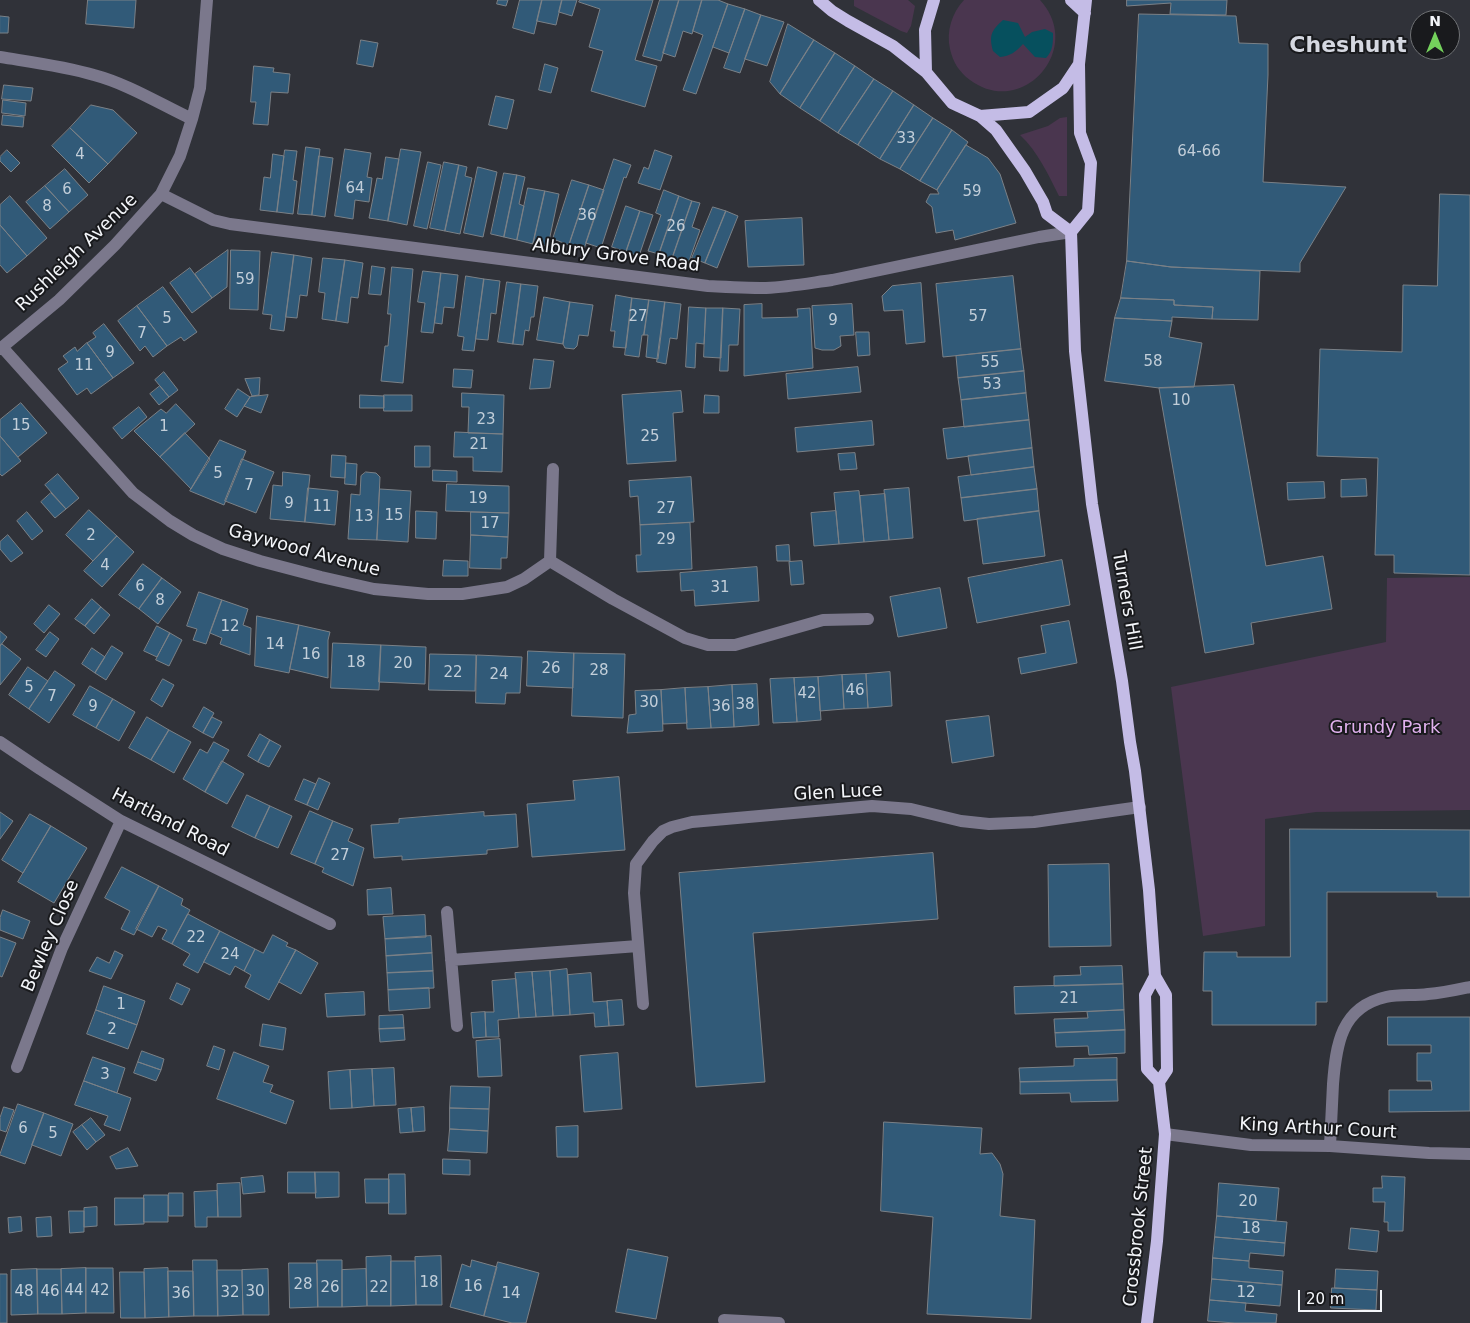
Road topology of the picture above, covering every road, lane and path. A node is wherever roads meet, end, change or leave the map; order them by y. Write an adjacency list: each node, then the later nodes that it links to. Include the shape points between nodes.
1 (207, 0): 11 (street, Rushleigh Avenue, via 200,88)
2 (819, 0): 9 (main road, via 848,22 893,46)
3 (934, 0): 9 (main road, via 926,30)
4 (1071, 0): 6 (main road)
5 (1086, 0): 6 (main road)
6 (1085, 13): 8 (main road)
7 (0, 56): 11 (street, via 95,75)
8 (1080, 64): 10 (main road, via 1063,88 1029,112); 13 (main road, via 1080,133 1091,163 1088,211)
9 (926, 72): 10 (main road, via 952,103)
10 (980, 116): 13 (main road, via 996,130 1025,171 1047,214)
11 (192, 119): 12 (street, Rushleigh Avenue, via 180,156)
12 (161, 194): 13 (street, Albury Grove Road, via 213,220 230,224 737,288 832,280); 14 (street, Rushleigh Avenue, via 115,246 59,300)
13 (1071, 232): 19 (main road, Turners Hill, via 1074,351 1092,504)
14 (1, 348): 16 (street, Gaywood Avenue, via 133,493 170,521 223,549 374,589 428,594 462,594 507,587)
15 (553, 469): 16 (street)
16 (550, 561): 17 (street, via 685,638 708,645 735,645 824,620)
17 (868, 619)
18 (0, 742): 20 (street, Hartland Road)
19 (1140, 807): 23 (street, Glen Luce, via 1034,822 988,824 961,822 911,809 872,806 692,822 672,827 653,841 636,864 634,893); 25 (main road, Turners Hill)
20 (121, 821): 22 (street, Hartland Road); 29 (street, Bewley Close, via 62,948)
21 (447, 912): 24 (street)
22 (330, 924)
23 (638, 946): 24 (street); 27 (street, Glen Luce)
24 (451, 960): 28 (street)
25 (1155, 976): 30 (main road, Turners Hill, via 1166,995 1167,1070); 30 (main road, Turners Hill, via 1145,995 1147,1069)
26 (1470, 986): 32 (street, via 1448,992 1386,997 1352,1016 1339,1040 1335,1059)
27 (643, 1004)
28 (457, 1026)
29 (17, 1067)
30 (1159, 1082): 31 (main road, Turners Hill)
31 (1165, 1134): 32 (street, King Arthur Court, via 1251,1144); 36 (main road, Crossbrook Street)
32 (1330, 1146): 33 (street, King Arthur Court)
33 (1470, 1154)
34 (724, 1320): 35 (street)
35 (779, 1323)
36 (1147, 1323)

